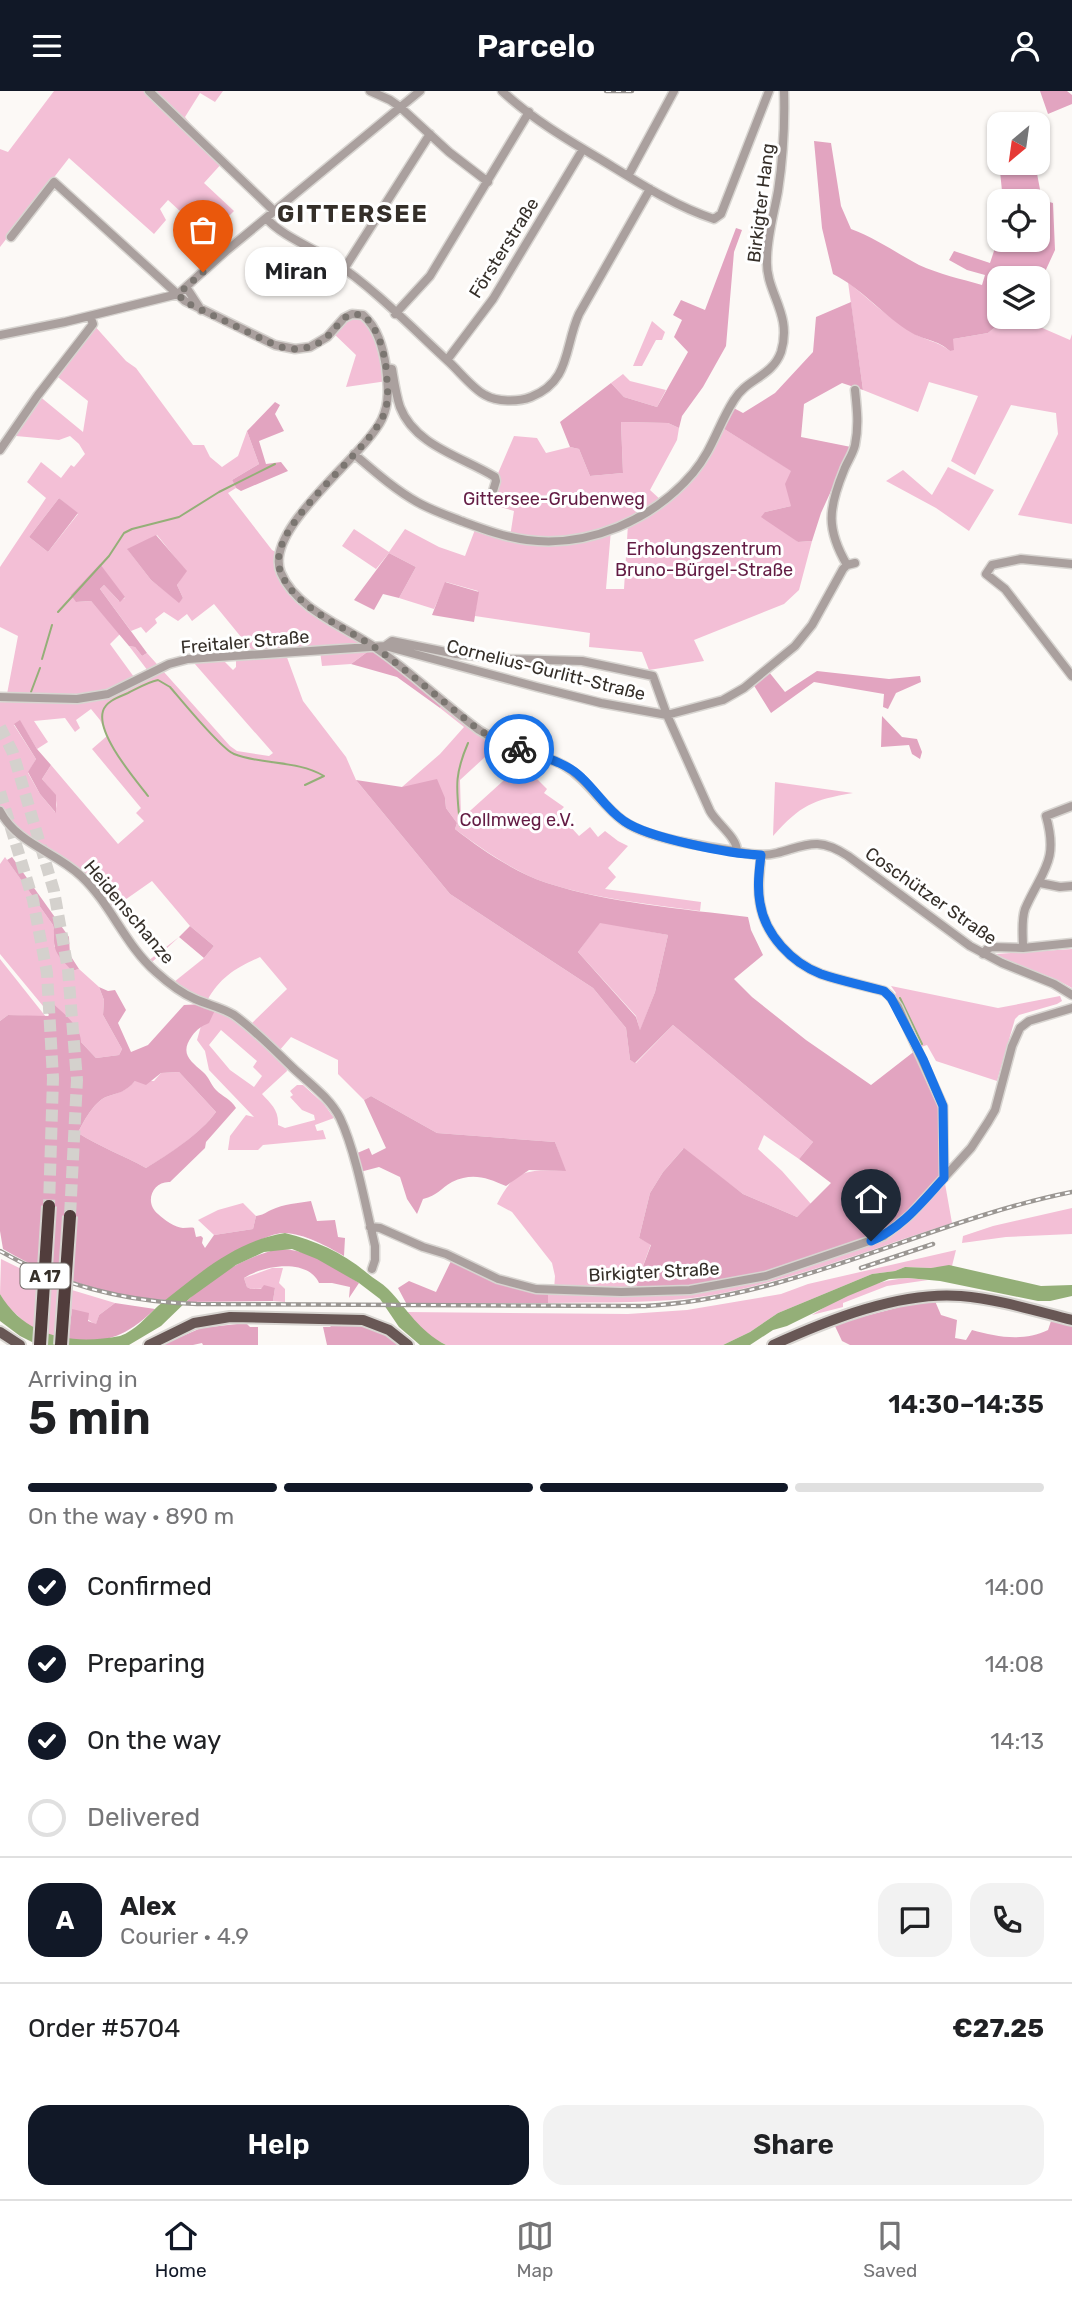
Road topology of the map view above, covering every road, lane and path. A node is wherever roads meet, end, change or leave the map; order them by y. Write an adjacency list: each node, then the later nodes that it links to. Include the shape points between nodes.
1 (149, 91): 15 (street)
2 (370, 91): 8 (street)
3 (420, 91): 8 (street)
4 (502, 91): 9 (street)
5 (674, 91): 12 (street)
6 (769, 91): 14 (street, Birkigter Hang, via 718,218)
7 (784, 91): 29 (street, Birkigter Hang, via 784,151 766,258 783,316 781,351 766,373 737,395 697,468 669,496 620,527 577,538 537,541 503,536 423,506)
8 (400, 107): 10 (street); 15 (street)
9 (529, 112): 11 (street); 13 (street)
10 (430, 134): 13 (street); 18 (street)
11 (583, 149): 12 (street); 25 (street, Försterstraße, via 493,299)
12 (628, 176): 14 (street)
13 (488, 182): 22 (street, via 430,276)
14 (650, 189): 25 (street, via 579,314 563,369 552,384 526,399 496,398 484,395)
15 (274, 211): 16 (street)
16 (266, 218): 18 (street); 19 (street)
17 (10, 237): 20 (street, via 54,182)
18 (344, 269): 22 (street)
19 (186, 288): 20 (street); 21 (street)
20 (178, 294): 21 (street); 23 (street)
21 (201, 310): 26 (street, via 275,345 295,349 317,344 344,318 359,314 377,334)
22 (396, 313): 25 (street)
23 (90, 316): 24 (street); 28 (street, via 93,324)
24 (0, 335)
25 (447, 360)
26 (386, 368): 29 (street, via 384,414 375,432); 30 (street, via 391,369 400,408 416,429 451,456 495,477)
27 (855, 390): 38 (street, Cornelius-Gurlitt-Straße, via 858,422 854,447 838,484 831,528 851,564 795,646 744,688 723,700)
28 (0, 450)
29 (354, 454): 33 (street, via 295,523 278,566 285,581 308,605)
30 (491, 501)
31 (1072, 564): 34 (street, via 1014,559 992,565 986,574 1005,589)
32 (385, 646): 33 (street, Cornelius-Gurlitt-Straße); 38 (street, Cornelius-Gurlitt-Straße, via 537,688); 38 (street, via 392,641 456,654 582,661 648,674 656,680)
33 (374, 647): 37 (street, Freitaler Straße, via 188,660 108,694); 41 (street, via 479,730 557,761 582,777 609,809 629,824)
34 (1072, 675)
35 (0, 691): 37 (street)
36 (0, 697): 37 (street, Freitaler Straße)
37 (17, 697)
38 (667, 715): 41 (street, via 710,811 736,843)
39 (1072, 806): 43 (street, via 1046,816 1052,845)
40 (0, 811): 53 (street, Heidenschanze, via 20,838 64,862 88,883 153,970 189,996 235,1016 332,1106 344,1127)
41 (737, 852): 42 (street)
42 (765, 855): 47 (street, Coschützer Straße, via 810,843 836,849); 50 (street, via 758,881 761,907 784,950 821,974 884,991 898,1007 943,1106)
43 (1040, 883): 44 (street); 46 (street, via 1023,919)
44 (1072, 886)
45 (1072, 943): 46 (street)
46 (1023, 948): 47 (street, via 992,947)
47 (983, 954): 48 (street, Coschützer Straße)
48 (1072, 995)
49 (1072, 1008): 50 (street, Birkigter Straße, via 1020,1028 995,1110 979,1138)
50 (944, 1178): 53 (street, Birkigter Straße, via 911,1215 884,1236 766,1276 690,1290 536,1289 498,1279 446,1254)
51 (49, 1206): 58 (highway, A 17, bridge)
52 (70, 1216): 59 (highway, A 17, bridge)
53 (370, 1227): 54 (street, Heidenschanze, via 375,1245)
54 (372, 1269)
55 (1072, 1319): 62 (main road, via 974,1297 936,1296 842,1317)
56 (0, 1332): 57 (main road)
57 (20, 1345)
58 (40, 1345)
59 (61, 1345)
60 (149, 1345): 61 (main road, via 194,1323 230,1318 363,1319 381,1325)
61 (408, 1345)
62 (773, 1345)

